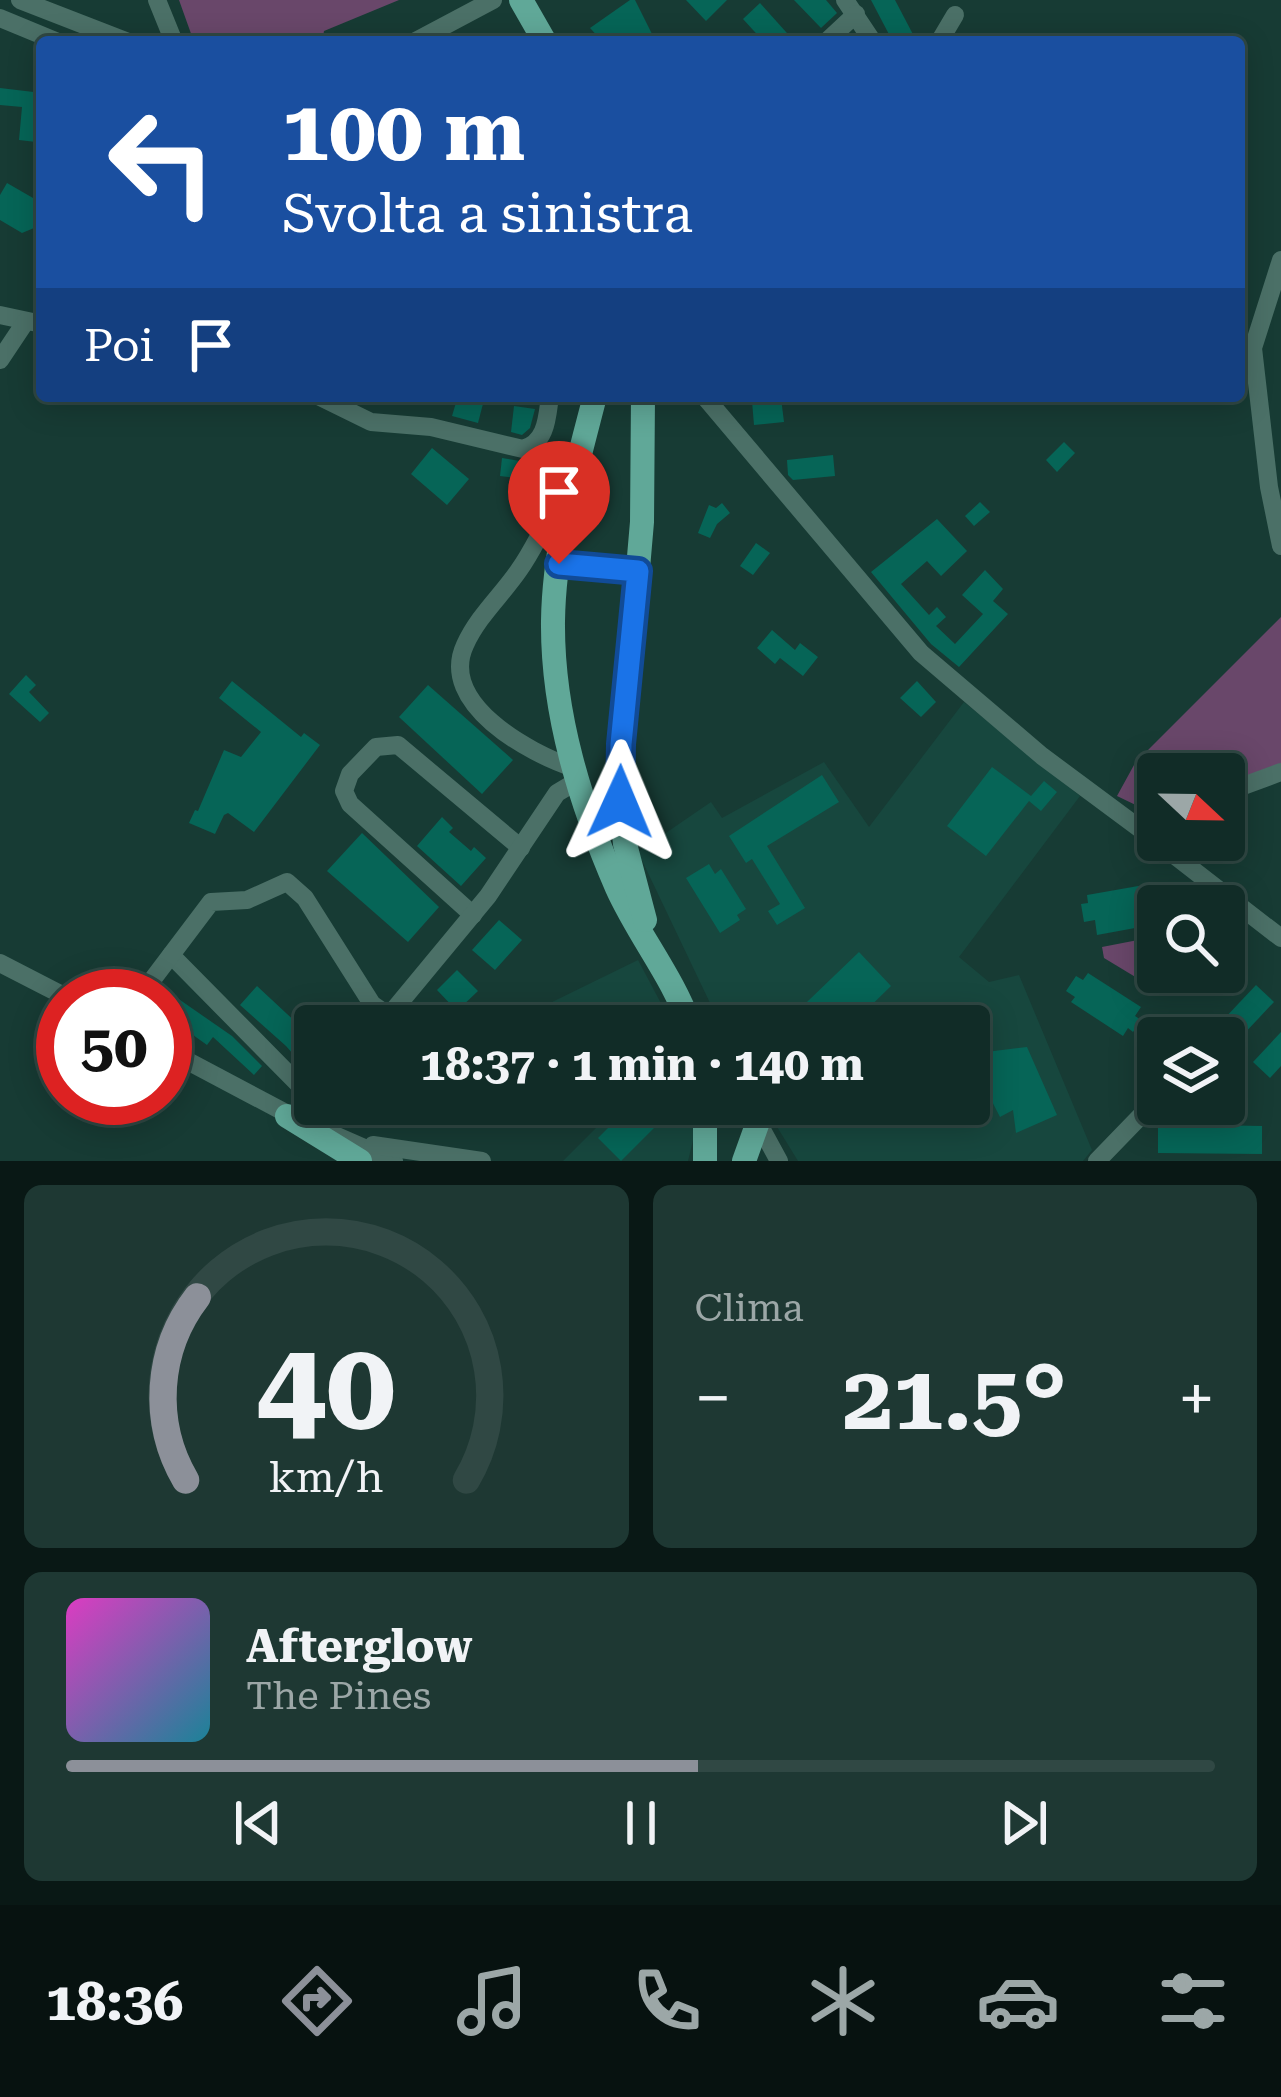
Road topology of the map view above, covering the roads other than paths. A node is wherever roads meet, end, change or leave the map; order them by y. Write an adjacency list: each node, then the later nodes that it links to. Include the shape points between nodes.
1 (20, 0): 9 (street)
2 (158, 0): 10 (street)
3 (494, 0): 11 (street)
4 (521, 0): 12 (main road)
5 (850, 7): 13 (street); 14 (street)
6 (955, 15): 15 (street)
7 (0, 18): 8 (street)
8 (44, 36)
9 (113, 36)
10 (172, 36)
11 (425, 36)
12 (542, 36)
13 (830, 36)
14 (869, 36)
15 (943, 36)
16 (1281, 260): 26 (street, via 1253,348)
17 (0, 315): 18 (street)
18 (34, 322): 19 (street)
19 (0, 360)
20 (329, 402): 21 (street, via 378,424 421,425 524,449 540,440)
21 (549, 402)
22 (594, 402): 25 (main road)
23 (643, 402): 28 (main road)
24 (709, 402): 33 (street, via 921,653 1042,757)
25 (571, 488): 27 (main road); 29 (street, via 477,622 458,667 484,712)
26 (1281, 546)
27 (559, 564): 28 (main road); 31 (main road, via 553,622)
28 (638, 571): 39 (main road, via 620,788 625,844)
29 (535, 755): 31 (street); 31 (street)
30 (1281, 772): 32 (street)
31 (569, 781): 34 (street); 39 (main road)
32 (1245, 785)
33 (1137, 816)
34 (521, 848): 36 (street); 36 (street, via 398,745 376,747 350,774 350,804)
35 (1193, 861): 37 (street)
36 (473, 915): 38 (street, via 388,1013 372,1004 291,883 247,901 211,902)
37 (1281, 938)
38 (171, 955): 41 (street); 45 (street)
39 (655, 957): 43 (main road)
40 (0, 963): 42 (street)
41 (160, 969)
42 (36, 982)
43 (682, 1005)
44 (192, 1064): 46 (street)
45 (294, 1081)
46 (287, 1115): 52 (main road)
47 (1137, 1120): 58 (street)
48 (335, 1125): 52 (street)
49 (705, 1125): 55 (main road)
50 (751, 1125): 56 (main road)
51 (760, 1125): 57 (street)
52 (358, 1152): 53 (street); 54 (street)
53 (394, 1161)
54 (482, 1161)
55 (705, 1161)
56 (744, 1161)
57 (779, 1161)
58 (1097, 1161)

